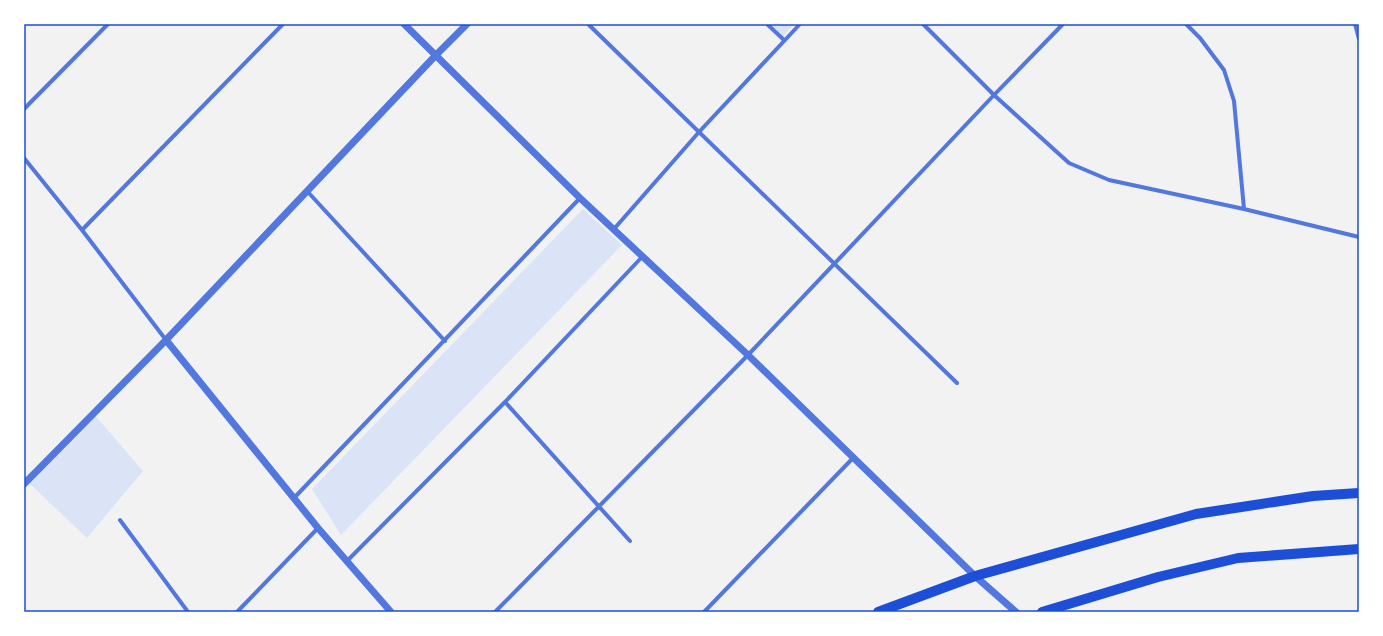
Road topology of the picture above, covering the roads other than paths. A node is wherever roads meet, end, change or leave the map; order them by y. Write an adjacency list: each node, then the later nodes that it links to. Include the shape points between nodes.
1 (108, 24): 16 (street)
2 (283, 24): 23 (street)
3 (404, 24): 14 (street)
4 (467, 24): 14 (street)
5 (588, 24): 17 (street)
6 (767, 24): 12 (street)
7 (800, 24): 12 (street)
8 (923, 24): 15 (street)
9 (1063, 24): 15 (street)
10 (1186, 24): 21 (street, via 1224,70 1234,101)
11 (1355, 24): 13 (street)
12 (784, 40): 17 (street)
13 (1359, 40)
14 (436, 55): 19 (street); 20 (street)
15 (994, 95): 21 (street, via 1069,163 1109,180); 26 (street)
16 (24, 109)
17 (699, 132): 22 (street); 26 (street)
18 (24, 158): 23 (street)
19 (307, 191): 27 (street); 28 (street)
20 (580, 198): 22 (street); 28 (street)
21 (1244, 209): 24 (street)
22 (614, 229): 25 (street)
23 (82, 230): 27 (street)
24 (1359, 237)
25 (642, 257): 29 (street); 31 (street)
26 (834, 265): 29 (street); 30 (street)
27 (166, 340): 33 (street); 35 (street)
28 (445, 341): 35 (street)
29 (748, 355): 32 (street); 36 (street)
30 (957, 383)
31 (505, 402): 36 (street); 41 (street)
32 (853, 458): 42 (street); 47 (street)
33 (24, 484)
34 (1359, 493): 42 (main road, via 1313,496 1196,514)
35 (294, 498): 38 (street)
36 (598, 506): 39 (street); 46 (street)
37 (120, 520): 43 (street)
38 (318, 528): 41 (street); 44 (street)
39 (630, 541)
40 (1359, 549): 50 (main road, via 1238,558 1158,577)
41 (347, 561): 45 (street)
42 (975, 576): 48 (main road); 49 (street)
43 (188, 612)
44 (236, 612)
45 (391, 612)
46 (495, 612)
47 (704, 612)
48 (878, 612)
49 (1016, 612)
50 (1042, 612)

